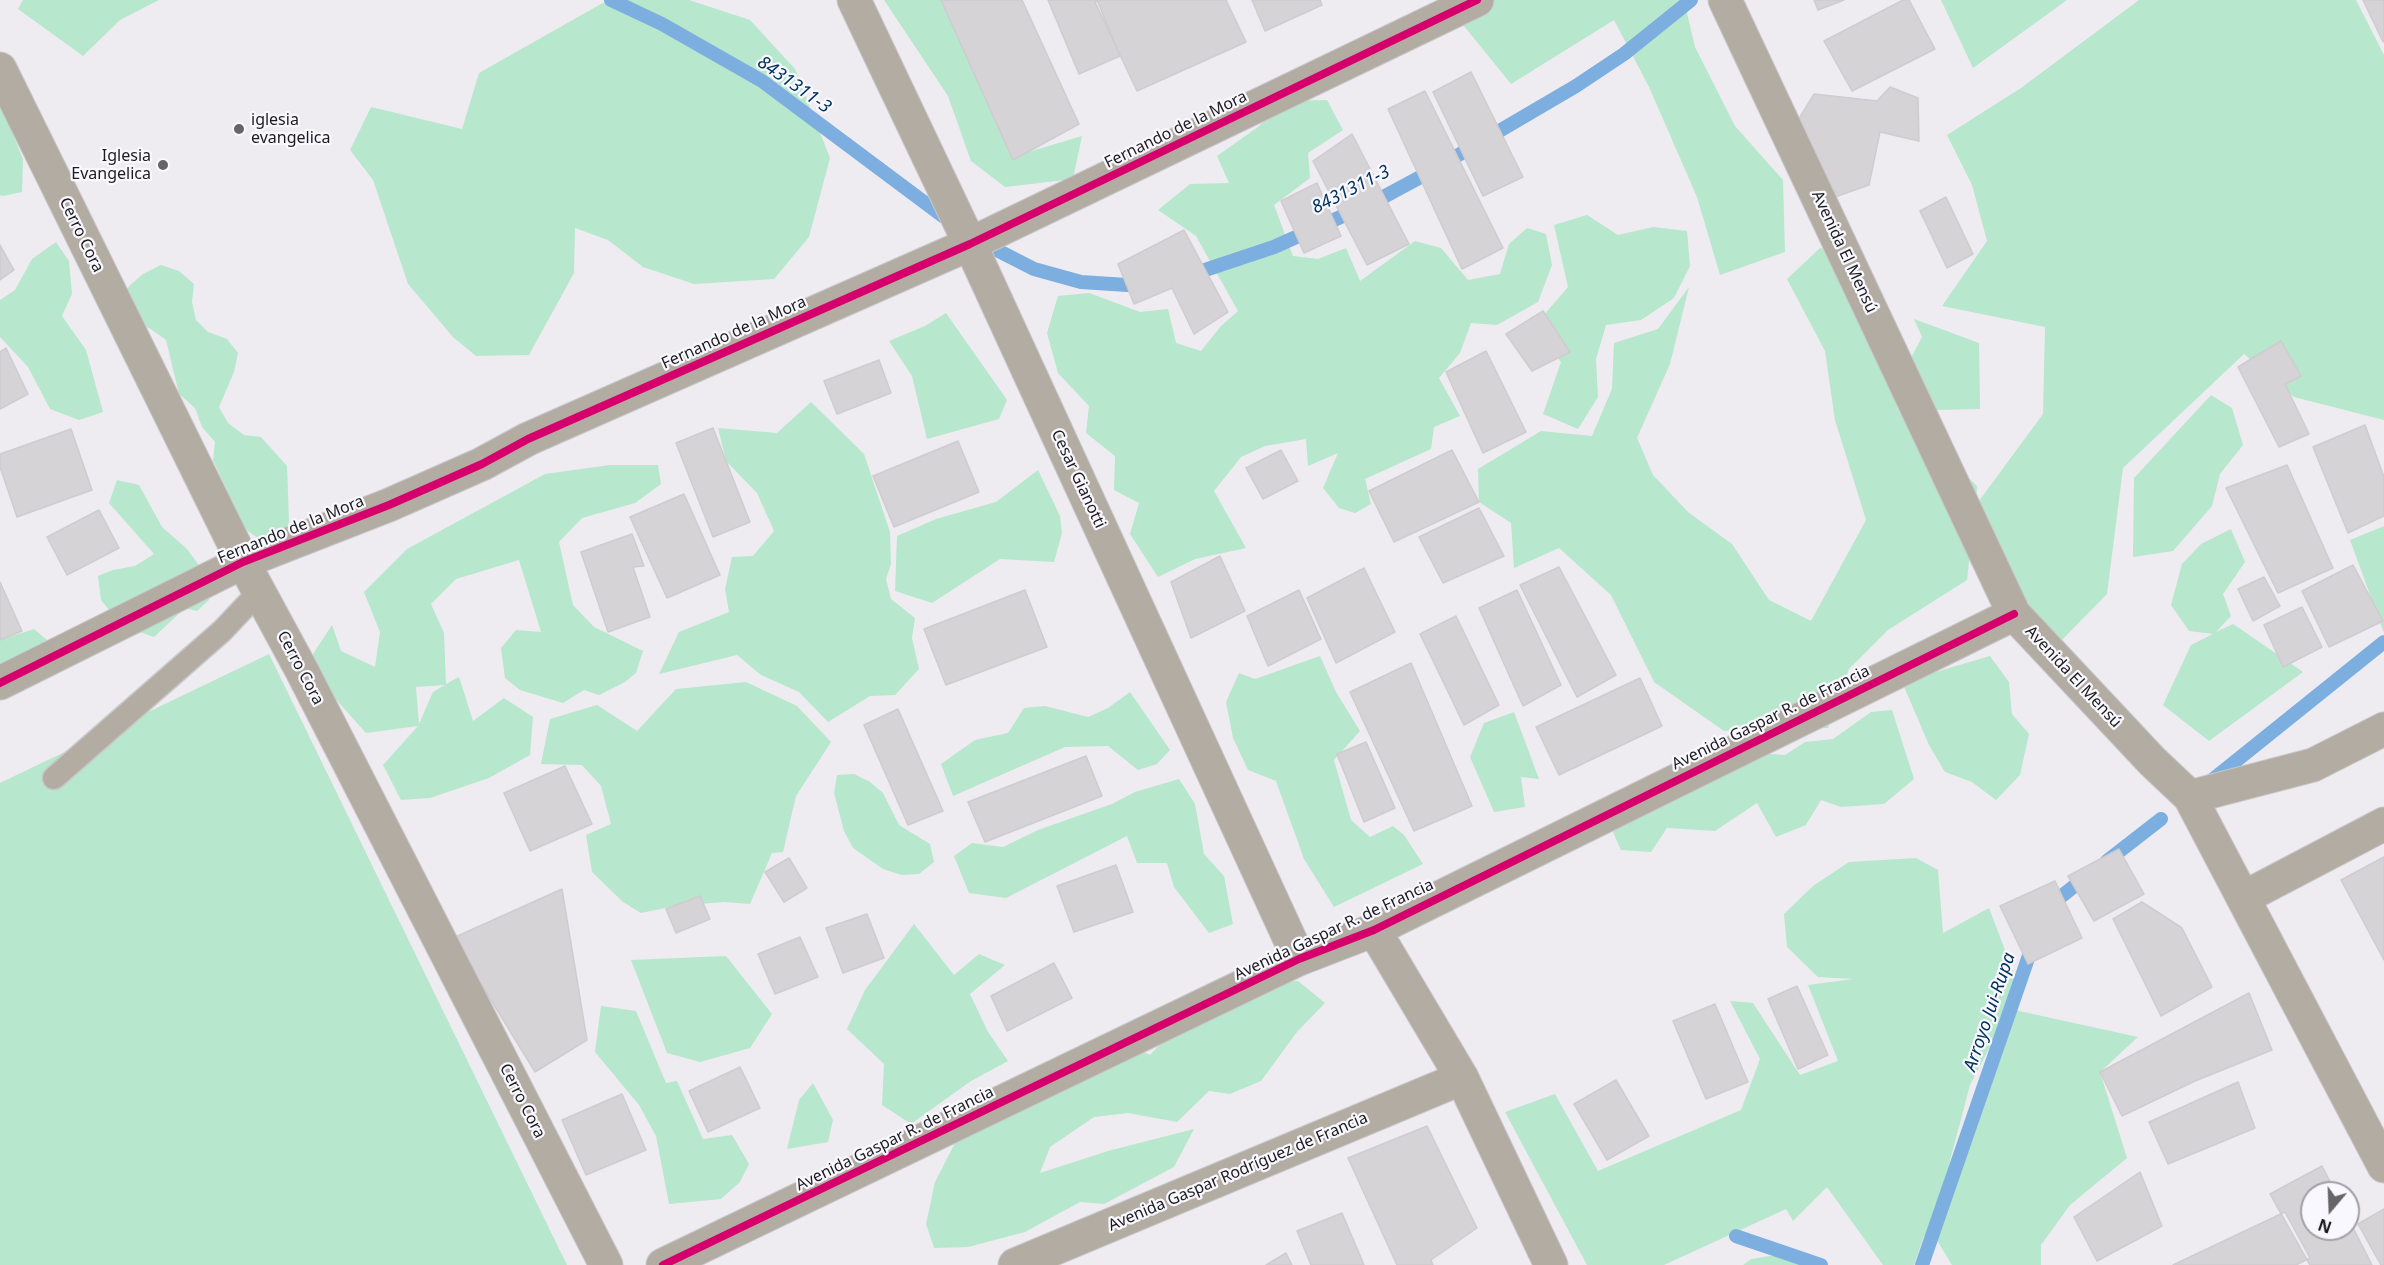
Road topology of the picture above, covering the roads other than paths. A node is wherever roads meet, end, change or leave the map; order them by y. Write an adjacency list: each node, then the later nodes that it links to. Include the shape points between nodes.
1 (854, 0): 5 (street, Cesar Gianotti)
2 (1477, 0): 5 (street, Fernando de la Mora)
3 (1725, 0): 8 (street, Avenida El Mensú)
4 (0, 69): 6 (street, Cerro Cora)
5 (970, 244): 6 (street, Fernando de la Mora, via 528,439 389,506); 16 (street, Cesar Gianotti)
6 (243, 562): 7 (street, Cerro Cora); 9 (street, Fernando de la Mora)
7 (259, 592): 11 (lane, via 222,631); 20 (street, Cerro Cora)
8 (2014, 614): 12 (street, Avenida El Mensú); 15 (street, Avenida Gaspar R. de Francia)
9 (0, 683)
10 (2384, 729): 12 (street, via 2313,765)
11 (54, 778)
12 (2190, 798): 14 (street, Avenida El Mensú)
13 (2384, 824): 14 (street)
14 (2243, 898): 18 (street, Avenida El Mensú)
15 (1374, 930): 16 (street, Avenida Gaspar R. de Francia); 17 (street)
16 (1299, 960): 19 (street, Avenida Gaspar R. de Francia)
17 (1462, 1078): 22 (street, Avenida Gaspar Rodríguez de Francia); 23 (street)
18 (2384, 1166)
19 (699, 1257): 21 (street, Avenida Gaspar R. de Francia)
20 (606, 1265)
21 (663, 1265)
22 (1015, 1265)
23 (1551, 1265)

